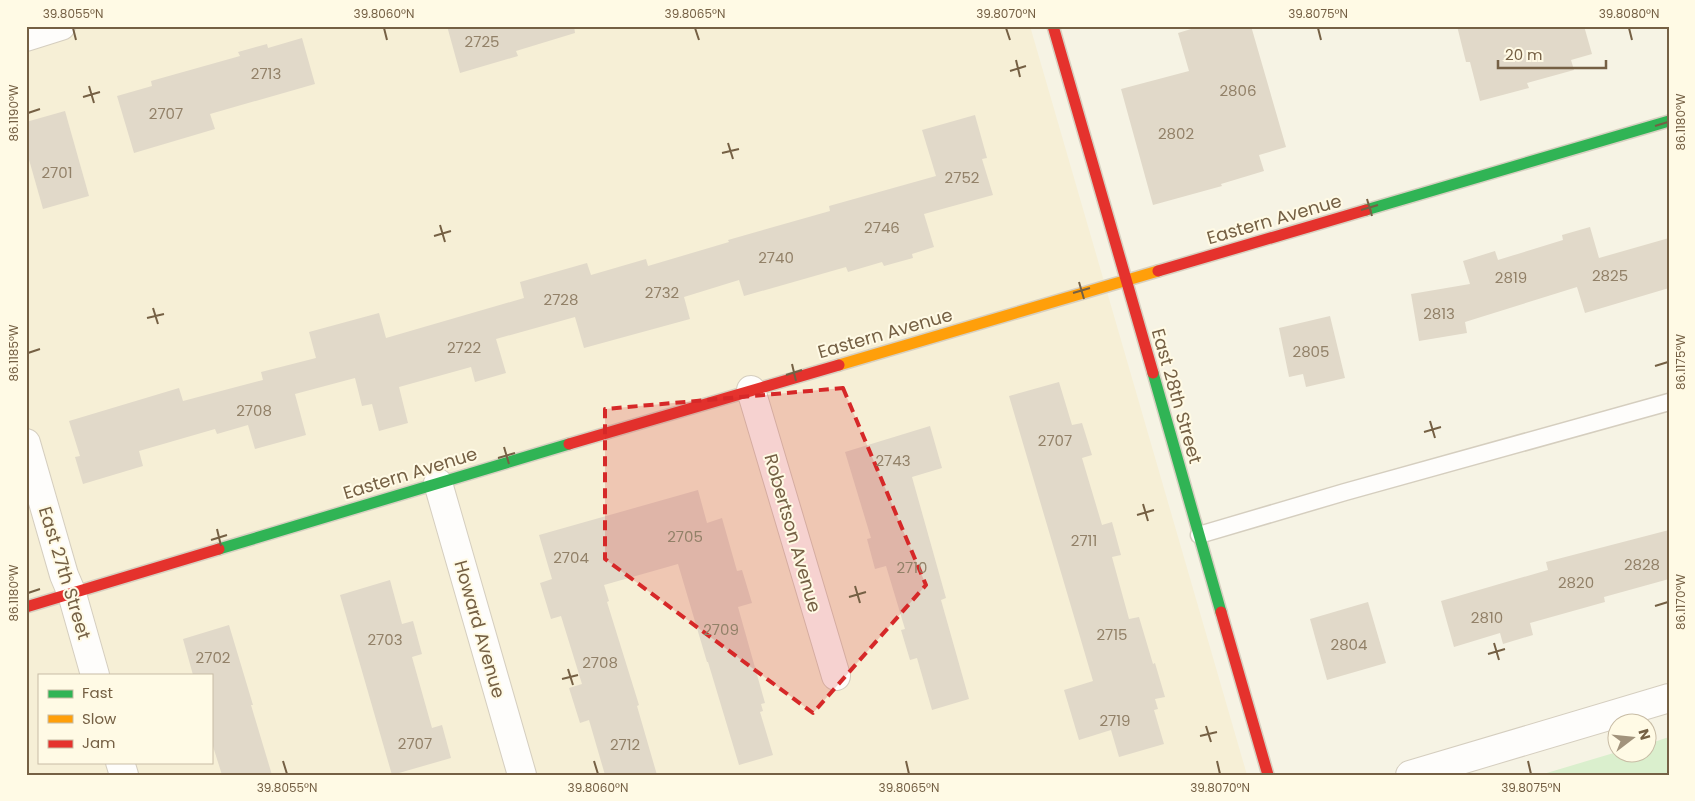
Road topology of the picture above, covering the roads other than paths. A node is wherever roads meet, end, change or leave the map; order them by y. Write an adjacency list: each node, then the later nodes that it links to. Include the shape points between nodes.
1 (61, 26): 3 (street)
2 (1053, 26): 5 (street, East 28th Street)
3 (26, 37)
4 (1669, 121): 5 (street, Eastern Avenue)
5 (1126, 280): 6 (street, Eastern Avenue); 10 (street, East 28th Street)
6 (751, 390): 9 (street, Eastern Avenue); 14 (street, Robertson Avenue)
7 (1669, 402): 10 (lane)
8 (26, 443): 11 (street, East 27th Street)
9 (438, 483): 11 (street, Eastern Avenue); 16 (street, Howard Avenue)
10 (1199, 535): 17 (street, East 28th Street)
11 (72, 594): 12 (street, Eastern Avenue); 13 (street, East 27th Street)
12 (26, 608)
13 (95, 674)
14 (836, 676)
15 (1669, 698): 18 (street)
16 (522, 775)
17 (1268, 775)
18 (1410, 775)

